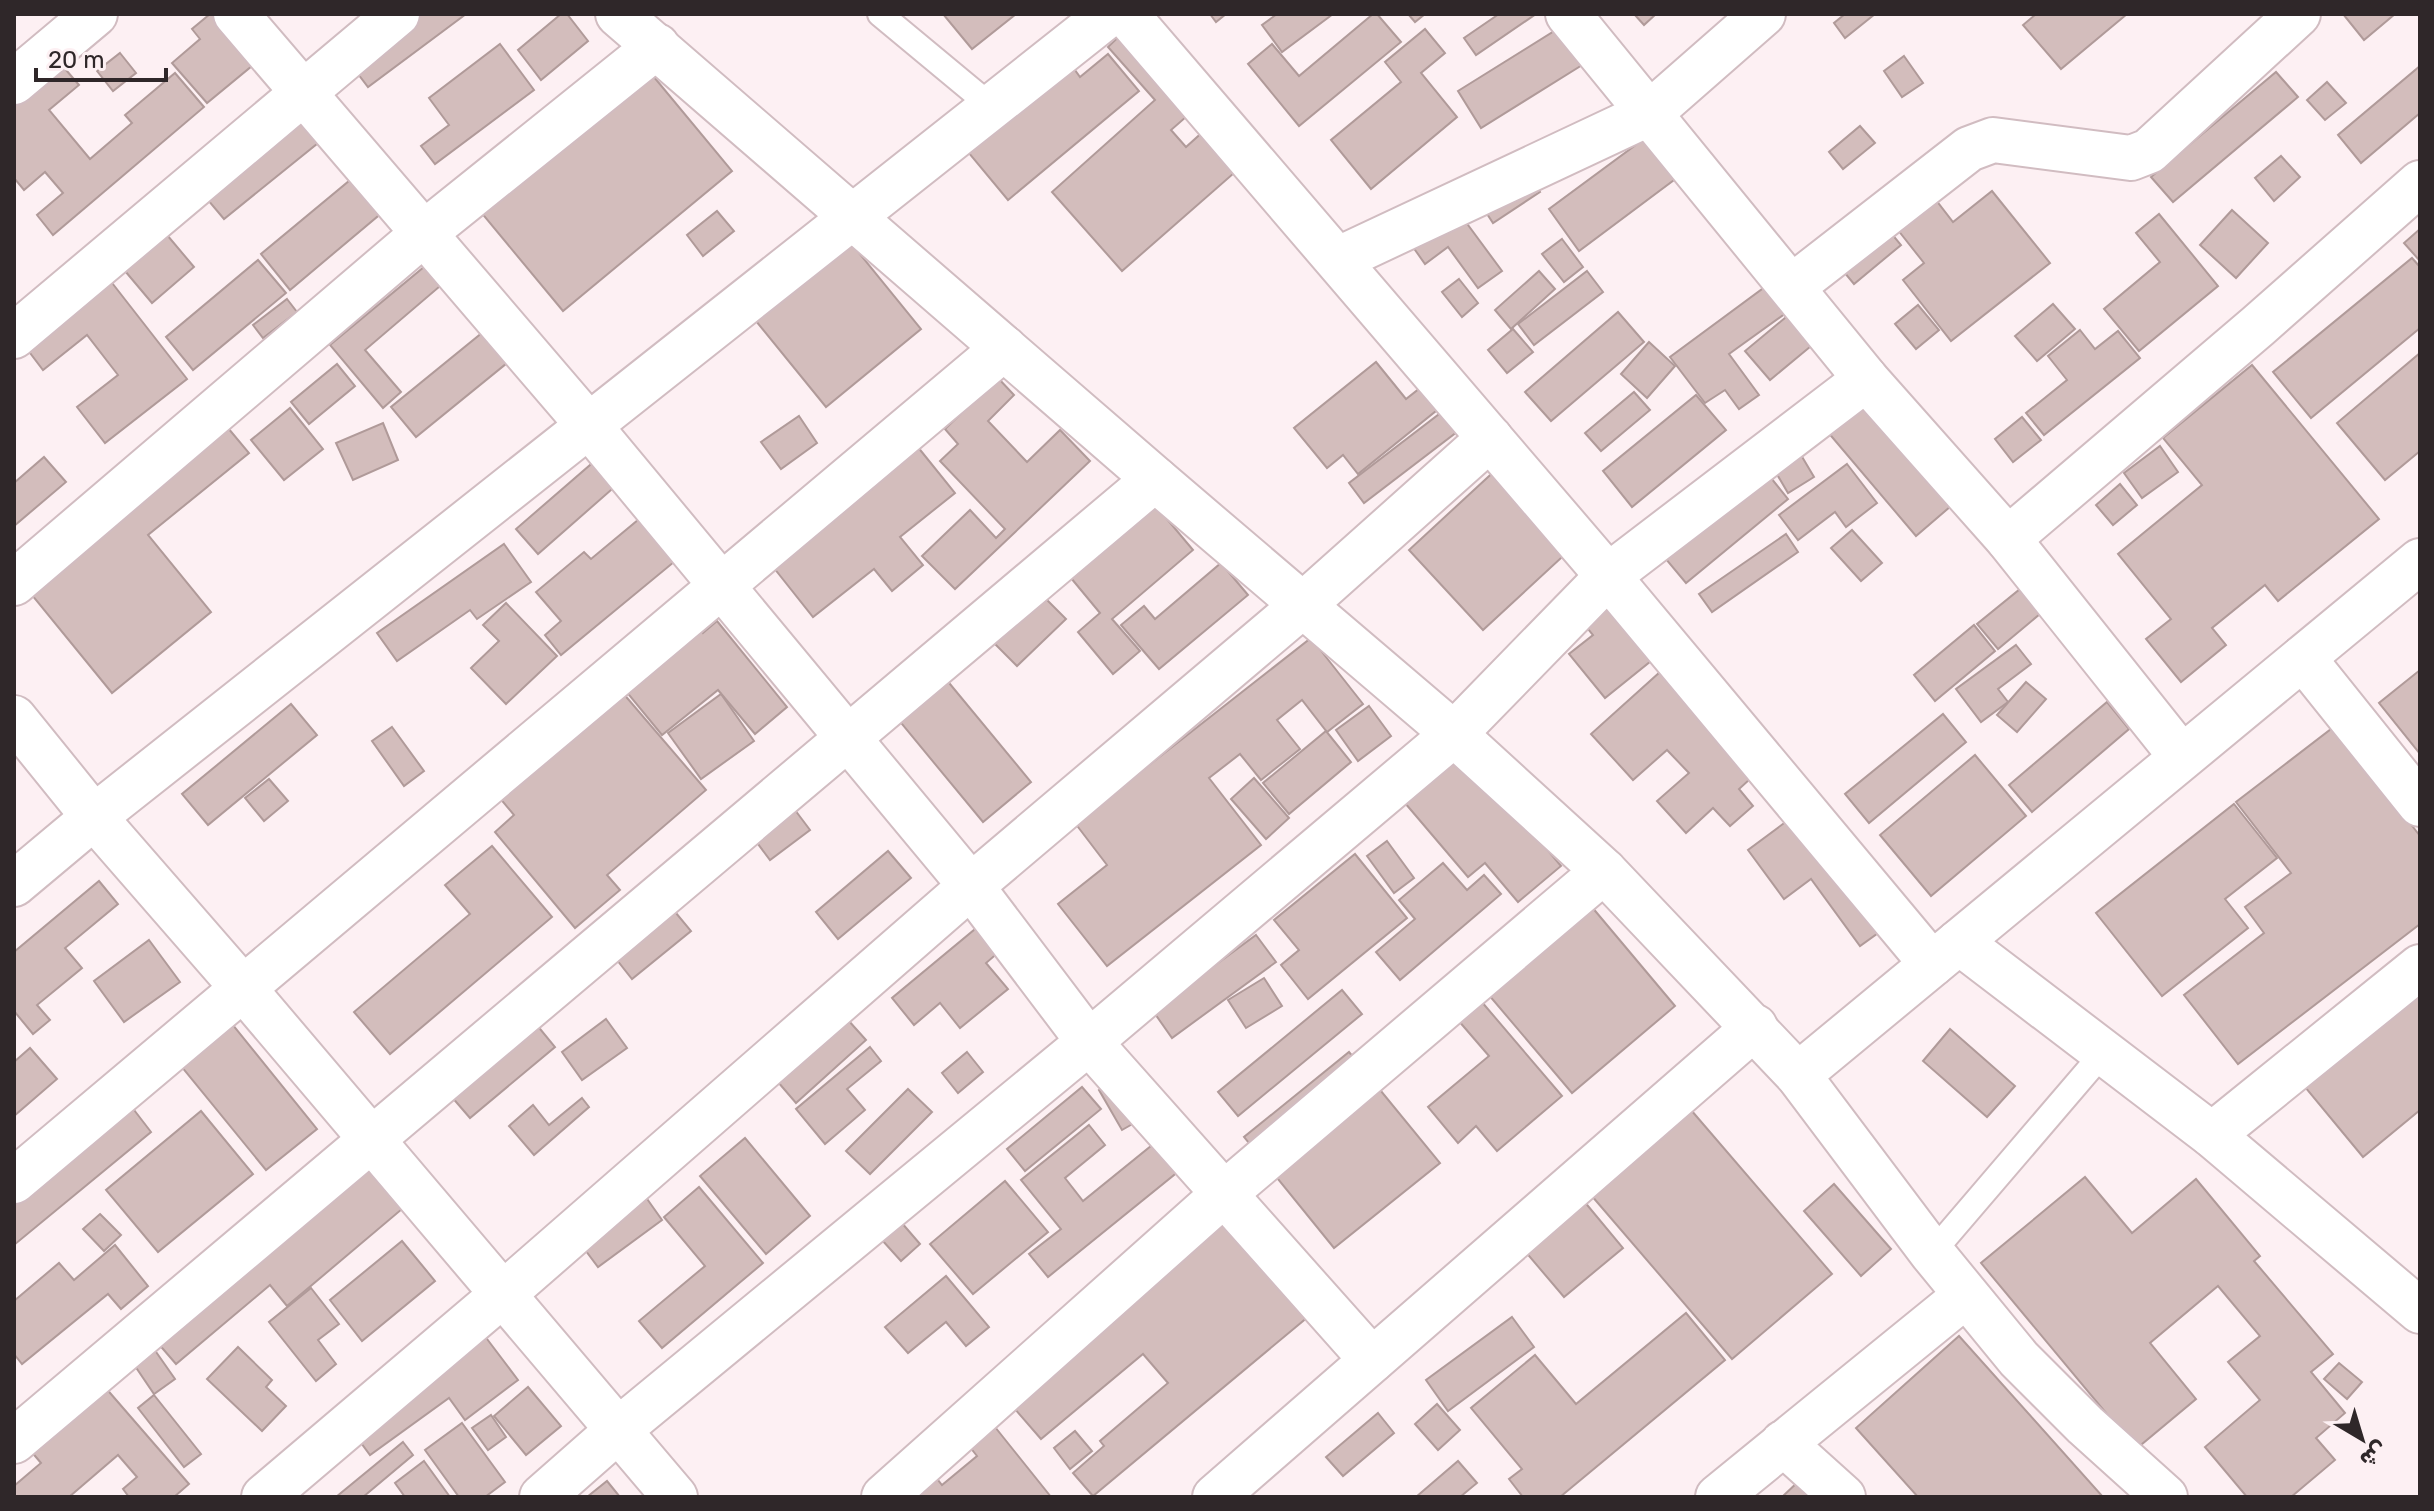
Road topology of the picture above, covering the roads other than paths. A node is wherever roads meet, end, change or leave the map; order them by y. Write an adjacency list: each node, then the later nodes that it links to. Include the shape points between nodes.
1 (95, 14): 12 (street)
2 (236, 14): 13 (street)
3 (397, 14): 13 (street)
4 (618, 14): 11 (street)
5 (880, 14): 14 (lane)
6 (1109, 14): 14 (street)
7 (1126, 14): 19 (street)
8 (1568, 14): 15 (street)
9 (1763, 14): 15 (street)
10 (2298, 14): 20 (street, via 2149,151 2131,158 1993,140 1969,149)
11 (657, 46): 17 (street); 18 (street)
12 (14, 82)
13 (304, 93): 18 (street); 21 (street)
14 (992, 107): 17 (street)
15 (1650, 113): 19 (street); 20 (street)
16 (2420, 183): 27 (street)
17 (854, 216): 22 (street); 24 (street)
18 (423, 234): 24 (street); 30 (street)
19 (1339, 259): 25 (street)
20 (1793, 286): 23 (street)
21 (14, 336)
22 (1004, 348): 26 (street); 31 (street)
23 (1866, 379): 27 (street); 29 (street)
24 (590, 427): 31 (street); 39 (street)
25 (1490, 438): 29 (street); 32 (street)
26 (1155, 479): 32 (street); 36 (street)
27 (2008, 539): 37 (street)
28 (2420, 561): 33 (street)
29 (1608, 576): 35 (street); 43 (street)
30 (14, 583)
31 (720, 585): 36 (street); 45 (street)
32 (1303, 605): 35 (street); 42 (street)
33 (2303, 658): 37 (street); 38 (street)
34 (14, 718): 39 (street)
35 (1454, 734): 40 (street); 47 (street)
36 (848, 738): 42 (street); 51 (street)
37 (2181, 756): 43 (street)
38 (2420, 804)
39 (94, 817): 41 (street); 45 (street)
40 (1604, 871): 46 (street); 53 (street)
41 (14, 884)
42 (971, 886): 47 (street); 55 (street)
43 (1946, 953): 48 (street); 49 (street)
44 (2420, 967): 50 (street)
45 (243, 988): 51 (street); 52 (street)
46 (1755, 1027): 49 (street); 58 (street)
47 (1089, 1042): 53 (street); 59 (street)
48 (2104, 1052): 50 (street); 54 (lane)
49 (1798, 1075): 54 (street)
50 (2212, 1135): 57 (street)
51 (371, 1138): 55 (street); 60 (street)
52 (14, 1181)
53 (1225, 1193): 58 (street); 65 (street)
54 (1932, 1253): 56 (street)
55 (502, 1295): 59 (street); 62 (street)
56 (1965, 1296): 61 (street); 69 (street, via 2019,1359)
57 (2420, 1311)
58 (1372, 1360): 66 (street)
59 (617, 1431): 63 (street); 64 (street)
60 (14, 1441)
61 (1783, 1443): 67 (street); 68 (street)
62 (264, 1497)
63 (542, 1497)
64 (675, 1497)
65 (884, 1497)
66 (1215, 1497)
67 (1718, 1497)
68 (1843, 1497)
69 (2165, 1497)

